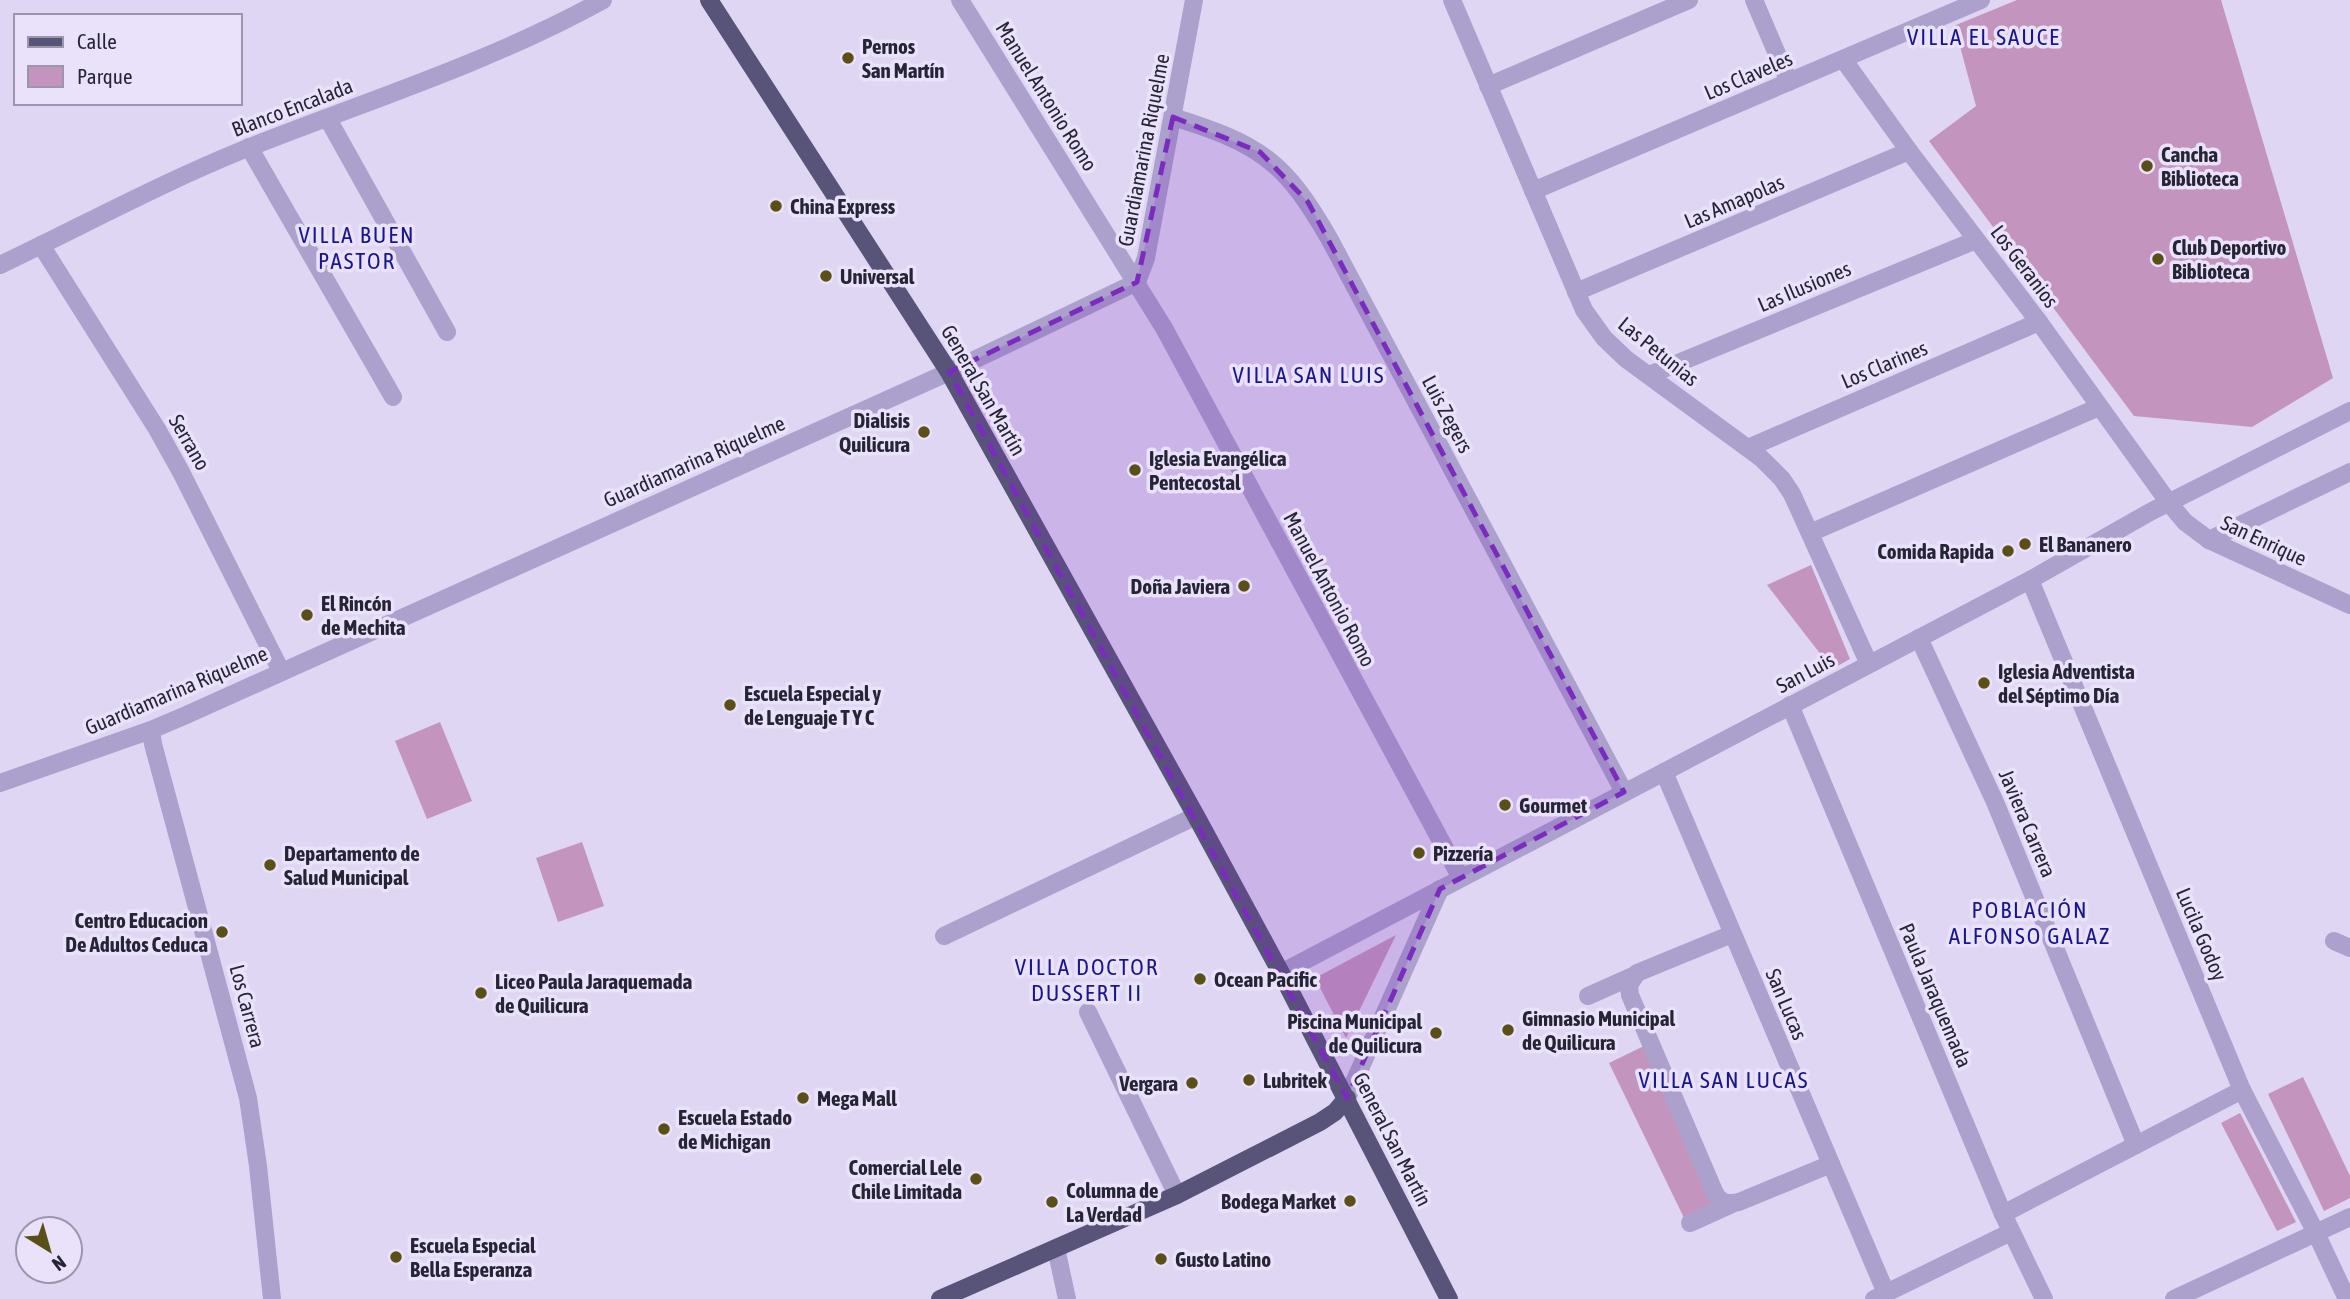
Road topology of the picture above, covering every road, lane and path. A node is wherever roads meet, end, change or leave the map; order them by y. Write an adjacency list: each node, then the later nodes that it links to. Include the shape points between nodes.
1 (603, 0): 13 (street, Blanco Encalada, via 508,48)
2 (709, 0): 24 (main road, General San Martín)
3 (960, 0): 20 (street, Manuel Antonio Romo)
4 (1194, 0): 12 (street, Guardiamarina Riquelme)
5 (1452, 0): 11 (street, Las Petunias)
6 (1689, 0): 11 (street)
7 (1754, 0): 10 (street)
8 (1981, 0): 9 (street, Los Claveles)
9 (1843, 59): 10 (street, Los Claveles); 15 (street, Los Geranios)
10 (1789, 82): 16 (street, Los Claveles)
11 (1488, 86): 16 (street, Las Petunias)
12 (1173, 117): 20 (street, Guardiamarina Riquelme, via 1146,258); 43 (street, Luis Zegers, via 1260,152 1308,202)
13 (328, 119): 14 (street, Blanco Encalada); 23 (street)
14 (249, 147): 18 (street, Blanco Encalada, via 146,191); 26 (street)
15 (1909, 151): 17 (street, Los Geranios); 21 (street, Las Amapolas)
16 (1533, 191): 21 (street, Las Petunias)
17 (1976, 240): 22 (street, Los Geranios); 25 (street, Las Ilusiones)
18 (41, 245): 19 (street, Blanco Encalada); 38 (street, Serrano, via 181,472)
19 (0, 265)
20 (1137, 282): 24 (street, Guardiamarina Riquelme); 45 (street, Manuel Antonio Romo)
21 (1576, 292): 25 (street, Las Petunias, via 1604,338)
22 (2039, 322): 27 (street, Los Geranios); 29 (street, Los Clarines)
23 (447, 332)
24 (949, 372): 38 (street, Guardiamarina Riquelme); 44 (main road, General San Martín)
25 (1649, 375): 29 (street, Las Petunias)
26 (393, 397)
27 (2099, 407): 31 (street, Los Geranios); 32 (street)
28 (2350, 411): 31 (street, San Luis)
29 (1748, 448): 32 (street, Las Petunias, via 1782,479)
30 (2350, 472): 33 (street)
31 (2169, 503): 33 (street, San Enrique); 34 (street, San Luis)
32 (1810, 533): 37 (street, Las Petunias)
33 (2209, 540): 35 (street, San Enrique)
34 (2030, 580): 36 (street, San Luis); 53 (street, Lucila Godoy)
35 (2350, 605)
36 (1919, 638): 37 (street, San Luis); 55 (street, Javiera Carrera, via 1984,777)
37 (1869, 664): 39 (street, San Luis)
38 (281, 671): 40 (street, Guardiamarina Riquelme)
39 (1790, 705): 41 (street, San Luis); 59 (street, Paula Jaraquemada)
40 (151, 730): 42 (street, Guardiamarina Riquelme); 66 (street, Los Carrera, via 248,1098)
41 (1664, 772): 43 (street, San Luis); 47 (street, San Lucas)
42 (0, 783)
43 (1624, 792): 45 (street, San Luis)
44 (1196, 816): 48 (street); 49 (main road, General San Martín)
45 (1461, 878): 46 (street, San Luis)
46 (1440, 889): 49 (street, San Luis); 54 (street)
47 (1732, 934): 50 (street); 56 (street, San Lucas)
48 (944, 936)
49 (1281, 973): 54 (main road, General San Martín)
50 (1632, 978): 51 (street); 58 (street, via 1630,995 1714,1191)
51 (1588, 996)
52 (1088, 1012): 57 (street)
53 (2242, 1090): 55 (street); 63 (street, Lucila Godoy)
54 (1348, 1098): 57 (main road, via 1320,1122); 69 (main road, General San Martín)
55 (2136, 1145): 59 (street)
56 (1831, 1164): 58 (street); 65 (street, San Lucas)
57 (1177, 1195): 64 (main road)
58 (1729, 1203): 61 (street)
59 (2003, 1214): 62 (street, Paula Jaraquemada)
60 (2350, 1217): 63 (street)
61 (1690, 1223)
62 (2011, 1232): 65 (street); 70 (street, Paula Jaraquemada)
63 (2316, 1233): 71 (street); 72 (street, Lucila Godoy)
64 (1056, 1248): 67 (main road); 68 (street)
65 (1880, 1296)
66 (272, 1299)
67 (941, 1299)
68 (1068, 1299)
69 (1449, 1299)
70 (2045, 1299)
71 (2174, 1299)
72 (2347, 1299)

